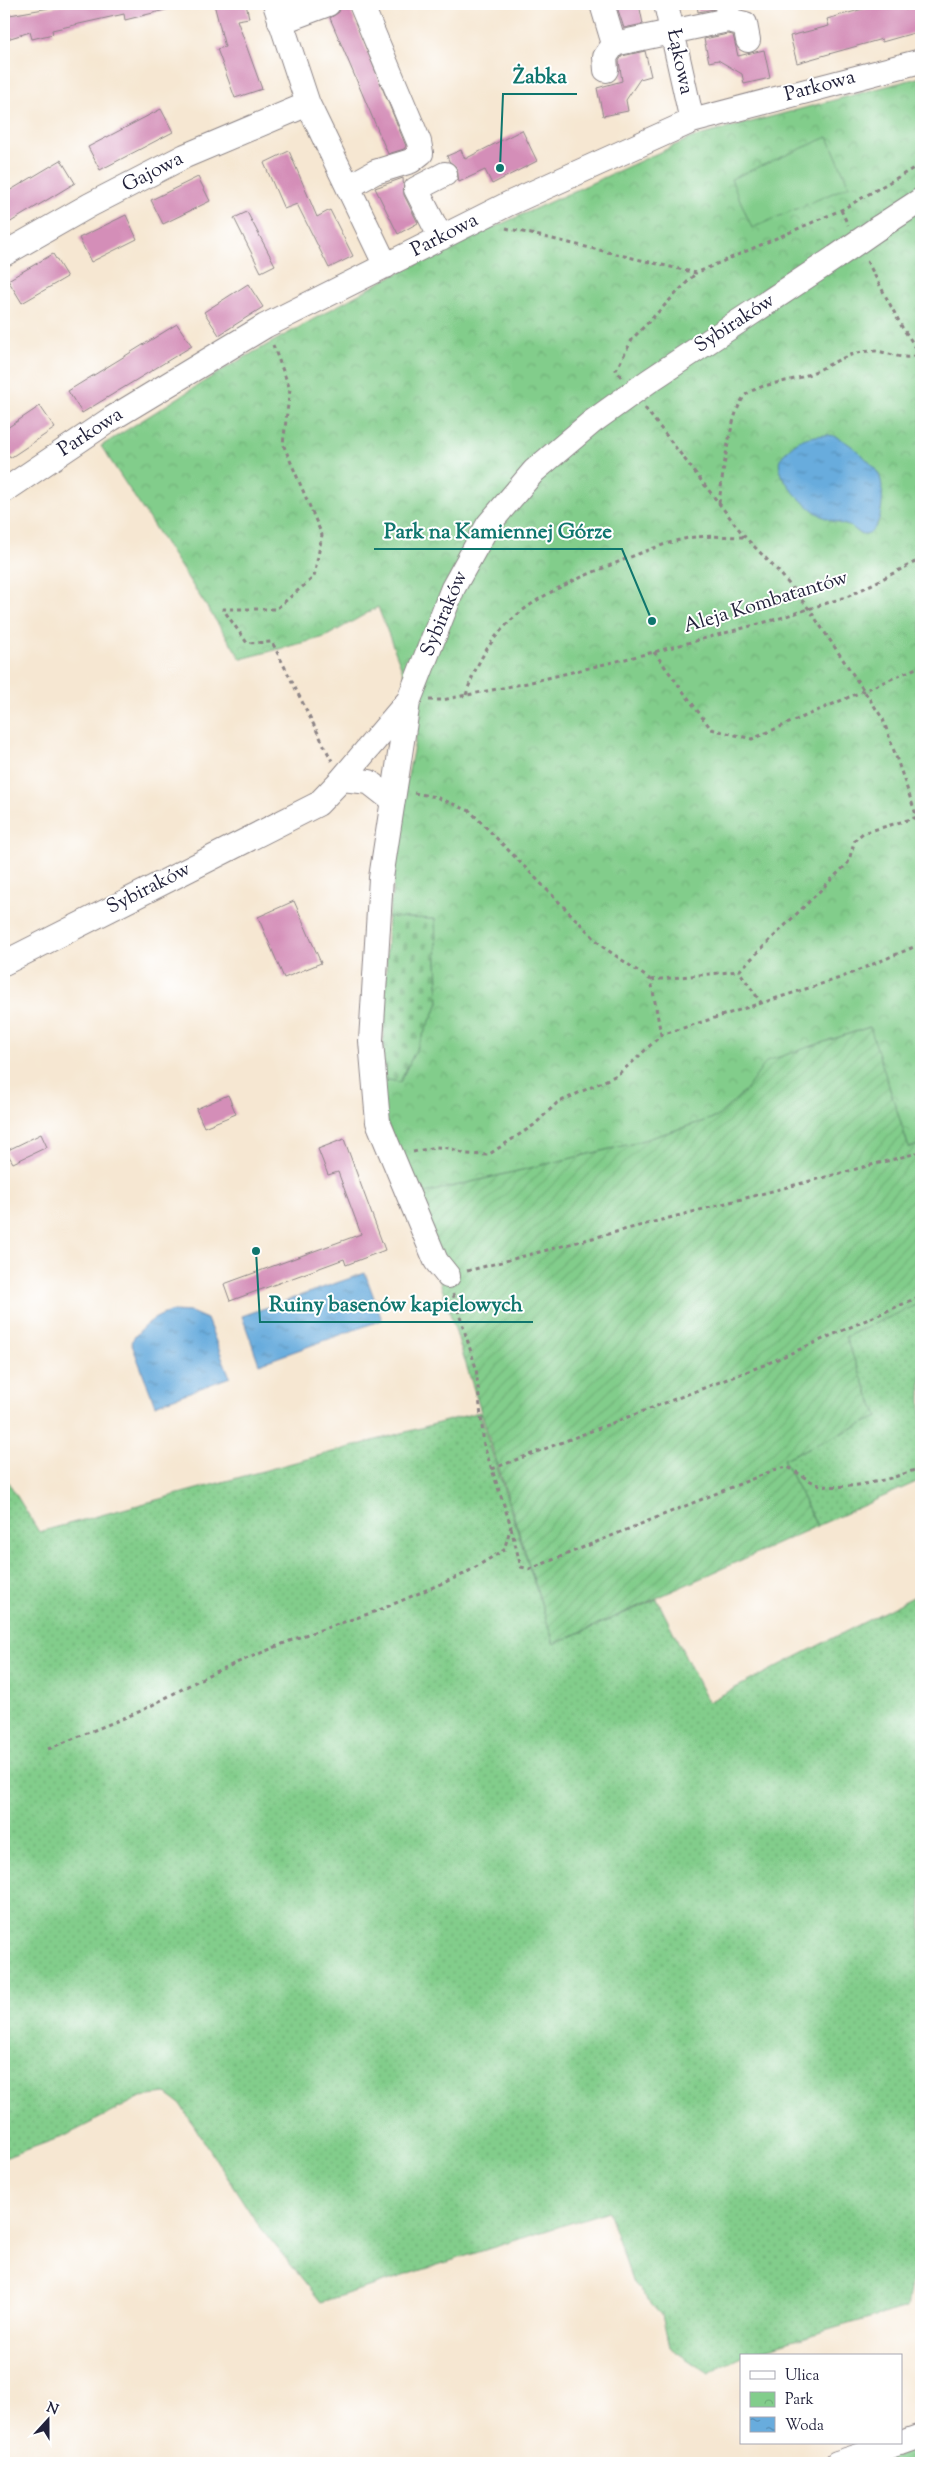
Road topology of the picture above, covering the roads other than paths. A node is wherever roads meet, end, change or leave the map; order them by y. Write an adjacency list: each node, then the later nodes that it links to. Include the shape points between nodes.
1 (328, 4): 6 (street)
2 (361, 4): 15 (street, via 421,153 411,161 375,172)
3 (602, 4): 9 (street)
4 (666, 4): 7 (street, Łąkowa)
5 (727, 12): 7 (street); 8 (street, via 745,24)
6 (277, 13): 12 (street)
7 (672, 32): 9 (street); 13 (street, Łąkowa)
8 (748, 40)
9 (614, 44): 11 (street, via 605,57)
10 (921, 60): 13 (street, Parkowa)
11 (606, 70)
12 (308, 104): 15 (street); 18 (street, Gajowa, via 185,156 90,204)
13 (692, 121): 17 (street, Parkowa, via 508,204)
14 (445, 174): 17 (street, via 416,189)
15 (348, 187): 19 (street)
16 (921, 200): 21 (street, Sybiraków, bridge, via 634,392 534,471 488,525 453,588)
17 (441, 238): 19 (street, Parkowa)
18 (4, 254)
19 (386, 266): 20 (street, Parkowa, via 265,326 111,419)
20 (4, 490)
21 (408, 700): 22 (street, Sybiraków); 23 (street)
22 (342, 779): 23 (street, via 369,782); 24 (street, Sybiraków, via 318,804)
23 (393, 794): 25 (street, via 380,878 371,1041 378,1122 436,1261)
24 (4, 963)
25 (448, 1276)
26 (921, 2436): 27 (street)
27 (902, 2442)
28 (897, 2444): 29 (street)
29 (837, 2463)

